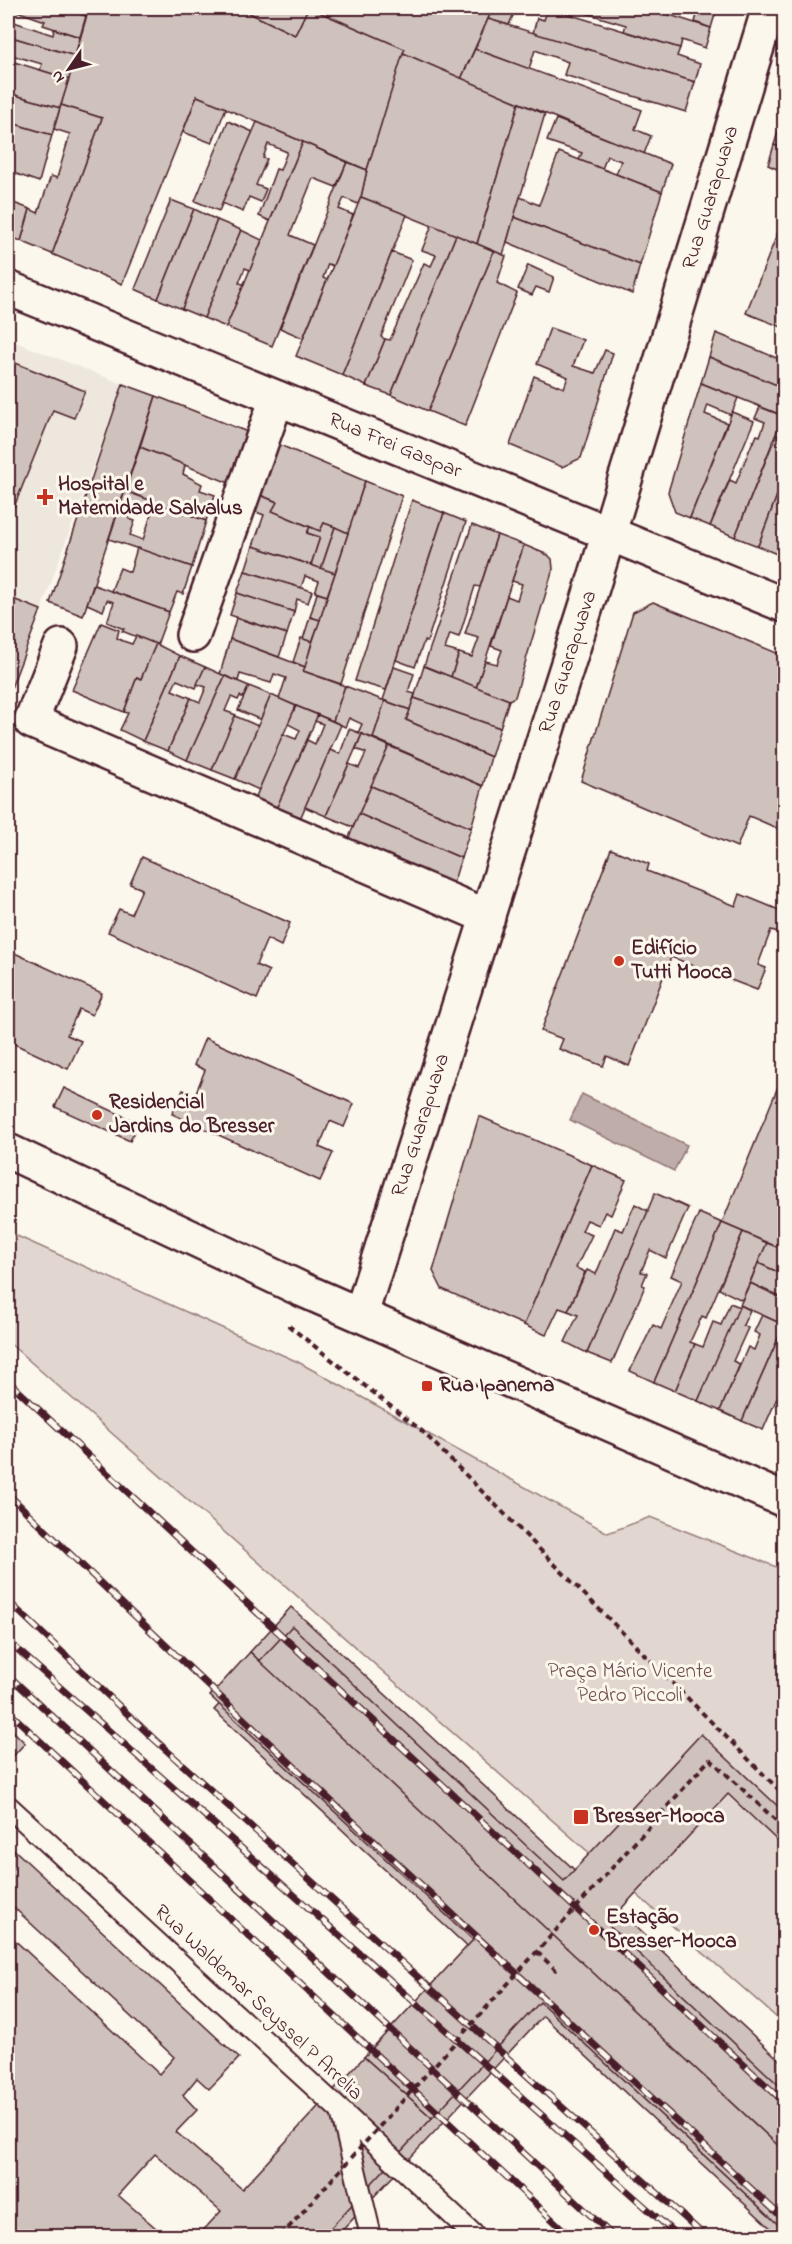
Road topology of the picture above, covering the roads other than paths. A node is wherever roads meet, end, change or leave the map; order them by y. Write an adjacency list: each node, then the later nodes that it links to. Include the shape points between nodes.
1 (770, 8): 4 (street, Rua Guarapuava)
2 (8, 288): 3 (street, Rua Frei Gaspar)
3 (277, 398): 4 (street, Rua Frei Gaspar); 6 (street)
4 (608, 533): 5 (street, Rua Frei Gaspar); 8 (street, Rua Guarapuava)
5 (784, 605)
6 (193, 635)
7 (61, 646): 8 (street, via 31,722)
8 (488, 917): 10 (street, Rua Guarapuava)
9 (8, 1151): 10 (street)
10 (361, 1314): 11 (street)
11 (784, 1500)
12 (8, 1806): 13 (lane, Rua Waldemar Seyssel P Arrelia)
13 (341, 2111): 14 (lane); 15 (lane, Rua Waldemar Seyssel P Arrelia)
14 (371, 2236)
15 (475, 2236)

